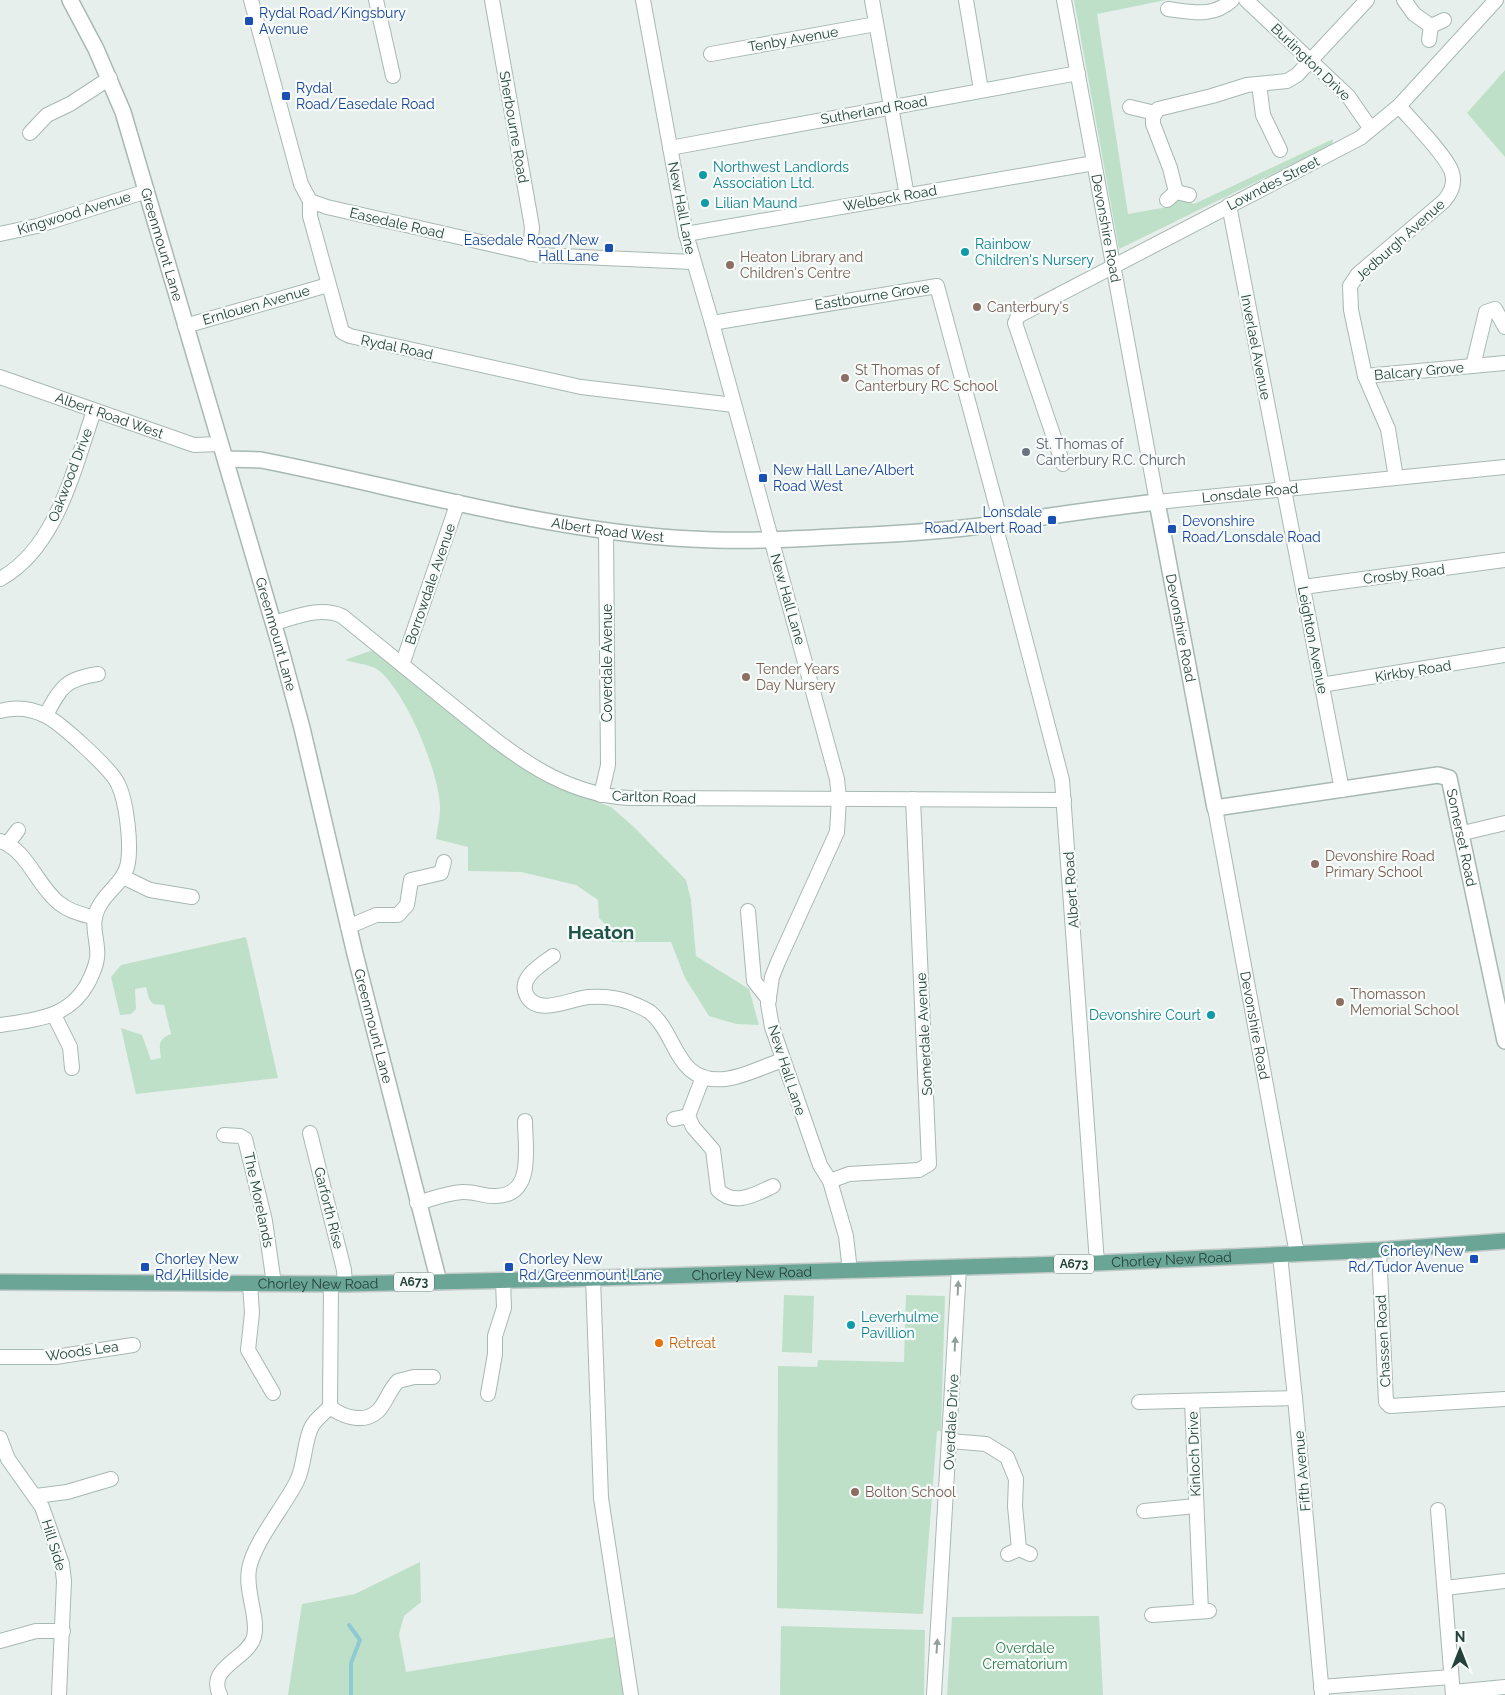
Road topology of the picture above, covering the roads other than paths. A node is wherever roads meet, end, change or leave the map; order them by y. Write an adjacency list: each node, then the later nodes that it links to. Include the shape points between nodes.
1 (70, 0): 23 (street, Greenmount Lane)
2 (251, 0): 38 (street, Rydal Road, via 301,184)
3 (376, 0): 22 (street)
4 (492, 0): 42 (street, Sherbourne Road, via 532,227)
5 (643, 0): 32 (street, New Hall Lane)
6 (872, 0): 16 (street)
7 (966, 0): 25 (street)
8 (1064, 0): 21 (street, Devonshire Road)
9 (1232, 0): 14 (street, via 1207,13)
10 (1246, 0): 20 (street, Burlington Drive)
11 (1367, 0): 20 (street)
12 (1404, 0): 17 (street, via 1414,14)
13 (1496, 0): 26 (street, Lowndes Street)
14 (1176, 7)
15 (1444, 20): 17 (street)
16 (876, 24): 19 (street, Tenby Avenue); 27 (street)
17 (1431, 26): 18 (street)
18 (1429, 40)
19 (711, 54)
20 (1311, 60): 24 (street, via 1287,81); 30 (street, Burlington Drive, via 1348,96)
21 (1078, 72): 25 (street, Sutherland Road); 34 (street, Devonshire Road)
22 (393, 76)
23 (110, 78): 31 (street, via 76,101 47,115); 35 (street, Greenmount Lane)
24 (1259, 84): 29 (street, via 1161,107); 33 (street, via 1263,115)
25 (982, 90): 27 (street, Sutherland Road)
26 (1399, 106): 30 (street, Lowndes Street); 51 (street, Jedburgh Avenue, via 1447,163 1453,181 1444,201 1353,280 1350,302)
27 (890, 107): 32 (street, Sutherland Road); 36 (street)
28 (1130, 108): 29 (street)
29 (1155, 112): 37 (street, via 1153,124)
30 (1371, 129): 39 (street, Lowndes Street, via 1353,142)
31 (30, 133)
32 (670, 148): 41 (street, New Hall Lane)
33 (1280, 150)
34 (1094, 163): 36 (street, Welbeck Road); 44 (street, Devonshire Road)
35 (147, 191): 40 (street, Kingwood Avenue, via 37,226); 47 (street, Greenmount Lane)
36 (907, 196): 41 (street, Welbeck Road)
37 (1178, 196)
38 (310, 201): 42 (street, Easedale Road); 45 (street, Rydal Road, via 310,216)
39 (1229, 206): 44 (street, Lowndes Street); 60 (street, Inverlael Avenue)
40 (0, 234)
41 (686, 234): 43 (street, New Hall Lane)
42 (530, 254): 43 (street, Easedale Road)
43 (693, 262): 46 (street, New Hall Lane)
44 (1113, 267): 57 (street, Lowndes Street, via 1015,319); 62 (street, Devonshire Road)
45 (328, 285): 47 (street, Ernlouen Avenue); 53 (street, Rydal Road, via 340,328 350,336 581,387)
46 (712, 323): 53 (street, New Hall Lane); 63 (street, Eastbourne Grove, via 937,286)
47 (184, 326): 55 (street, Greenmount Lane)
48 (1505, 326): 50 (street, Balcary Grove, via 1495,310 1486,312)
49 (1505, 363): 50 (street, Balcary Grove)
50 (1474, 366): 51 (street, Balcary Grove)
51 (1365, 376): 59 (street, Jedburgh Avenue, via 1388,429)
52 (0, 377): 54 (street, Albert Road West)
53 (734, 405): 65 (street, New Hall Lane)
54 (94, 411): 55 (street, Albert Road West, via 194,445); 67 (street, Oakwood Drive, via 54,520 31,554)
55 (220, 444): 56 (street, Greenmount Lane)
56 (226, 460): 61 (street, Albert Road West, via 261,460); 69 (street, Greenmount Lane)
57 (1063, 464)
58 (1505, 467): 59 (street, Lonsdale Road)
59 (1396, 478): 60 (street, Lonsdale Road)
60 (1284, 490): 62 (street, Lonsdale Road); 68 (street, Leighton Avenue)
61 (458, 502): 64 (street, Albert Road West); 71 (street, Borrowdale Avenue)
62 (1158, 502): 63 (street, Lonsdale Road); 81 (street, Devonshire Road)
63 (998, 523): 65 (street, Albert Road West, via 894,534); 80 (street, Albert Road, via 1059,768)
64 (606, 531): 65 (street, Albert Road West, via 692,539); 77 (street, Coverdale Avenue, via 608,766)
65 (771, 541): 78 (street, New Hall Lane, via 836,772)
66 (1505, 560): 68 (street, Crosby Road)
67 (0, 579)
68 (1302, 587): 73 (street, Leighton Avenue)
69 (274, 623): 71 (street, Carlton Road, via 318,612 337,614); 91 (street, Greenmount Lane)
70 (1505, 655): 73 (street, Kirkby Road)
71 (402, 665): 77 (street, Carlton Road, via 526,764 567,784)
72 (98, 674): 75 (street, via 80,671 63,686)
73 (1321, 685): 76 (street, Leighton Avenue)
74 (0, 711): 75 (street, via 21,708)
75 (46, 715): 87 (street, via 118,772 128,860)
76 (1342, 790): 81 (street, Somerset Road); 84 (street, Somerset Road, via 1446,776 1451,780)
77 (601, 795): 78 (street, Carlton Road, via 629,798)
78 (839, 798): 79 (street, Carlton Road); 93 (street, New Hall Lane, via 837,832 778,962)
79 (913, 799): 80 (street, Carlton Road); 104 (street, Somerdale Avenue, via 929,1164 919,1170 849,1174)
80 (1064, 800): 111 (street, Albert Road)
81 (1215, 808): 109 (street, Devonshire Road)
82 (1505, 823): 84 (street)
83 (18, 830): 85 (street)
84 (1462, 833): 94 (street, Somerset Road)
85 (4, 842): 90 (street, via 57,902 76,913)
86 (444, 862): 91 (street, via 441,873 411,880 407,905 398,915 376,915)
87 (123, 877): 88 (street, via 150,890 176,887); 90 (street, via 105,896)
88 (192, 897)
89 (748, 911): 93 (street, via 754,981)
90 (95, 918): 95 (street, via 97,950 94,969 78,999)
91 (348, 928): 106 (street, Greenmount Lane)
92 (553, 956): 100 (street, via 537,960 525,984 526,995 535,1004 602,996 654,1008 686,1066)
93 (769, 1000): 98 (street, New Hall Lane, via 772,1027)
94 (1502, 1006): 97 (street, Somerset Road)
95 (54, 1015): 96 (street); 99 (street, via 74,1046)
96 (0, 1025)
97 (1505, 1041)
98 (783, 1060): 100 (street, via 731,1078); 104 (street, New Hall Lane, via 820,1165)
99 (72, 1068)
100 (703, 1077): 105 (street, via 685,1120 713,1150 716,1185 722,1195 762,1198)
101 (524, 1118): 106 (street, via 525,1173 512,1193 497,1196 462,1192)
102 (310, 1133): 120 (street, Garforth Rise, via 344,1270)
103 (224, 1134): 119 (street, The Morelands, via 245,1139 265,1222)
104 (830, 1181): 113 (street, New Hall Lane, via 846,1236)
105 (774, 1186)
106 (417, 1203): 117 (street, Greenmount Lane)
107 (1505, 1241): 108 (main road, Chorley New Road / A673)
108 (1379, 1250): 109 (main road, Chorley New Road / A673); 127 (street, Chassen Road, via 1386,1402 1390,1406)
109 (1297, 1254): 110 (main road, Chorley New Road / A673)
110 (1280, 1255): 111 (main road, Chorley New Road / A673); 126 (street, Fifth Avenue)
111 (1097, 1263): 112 (main road, Chorley New Road / A673)
112 (959, 1268): 113 (main road, Chorley New Road / A673); 132 (street, Overdale Drive, one-way to 112)
113 (850, 1271): 114 (main road, Chorley New Road / A673)
114 (592, 1278): 115 (main road, Chorley New Road / A673); 150 (street, via 601,1498)
115 (503, 1281): 117 (main road, Chorley New Road / A673); 125 (street, via 504,1308 488,1362)
116 (0, 1282): 118 (main road, Chorley New Road / A673)
117 (439, 1282): 120 (main road, Chorley New Road / A673)
118 (250, 1284): 119 (main road, Chorley New Road / A673); 124 (street, via 252,1313 248,1350 268,1377)
119 (274, 1284): 120 (main road, Chorley New Road / A673)
120 (338, 1284): 130 (street, Garforth Rise)
121 (133, 1347): 122 (street, Woods Lea, via 55,1357)
122 (0, 1357)
123 (433, 1377): 130 (street, via 398,1381 379,1410 370,1416 349,1417)
124 (273, 1393)
125 (488, 1394)
126 (1295, 1398): 128 (street, Kinloch Drive); 146 (street, Fifth Avenue)
127 (1505, 1399)
128 (1192, 1401): 129 (street, Kinloch Drive); 135 (street, Kinloch Drive)
129 (1139, 1402)
130 (330, 1407): 147 (street, via 312,1426 297,1481 256,1552 249,1578 255,1636 220,1673)
131 (0, 1438): 134 (street, Hill Side, via 15,1471)
132 (950, 1441): 138 (street, via 986,1444 1006,1457 1016,1479); 151 (street, Overdale Drive, one-way to 132)
133 (111, 1478): 134 (street, via 67,1492)
134 (36, 1496): 142 (street, Hill Side, via 62,1564)
135 (1196, 1506): 137 (street, Kinloch Drive); 141 (street, Kinloch Drive, via 1205,1611)
136 (1438, 1510): 140 (street)
137 (1144, 1511)
138 (1019, 1553)
139 (1505, 1581): 140 (street)
140 (1445, 1588): 144 (street)
141 (1152, 1615)
142 (63, 1631): 143 (street, via 36,1631); 149 (street, Hill Side)
143 (0, 1642)
144 (1451, 1676): 146 (street, Fifth Avenue); 148 (street)
145 (1505, 1687): 148 (street)
146 (1322, 1691)
147 (219, 1692)
148 (1453, 1694)
149 (59, 1695)
150 (631, 1695)
151 (934, 1695)

